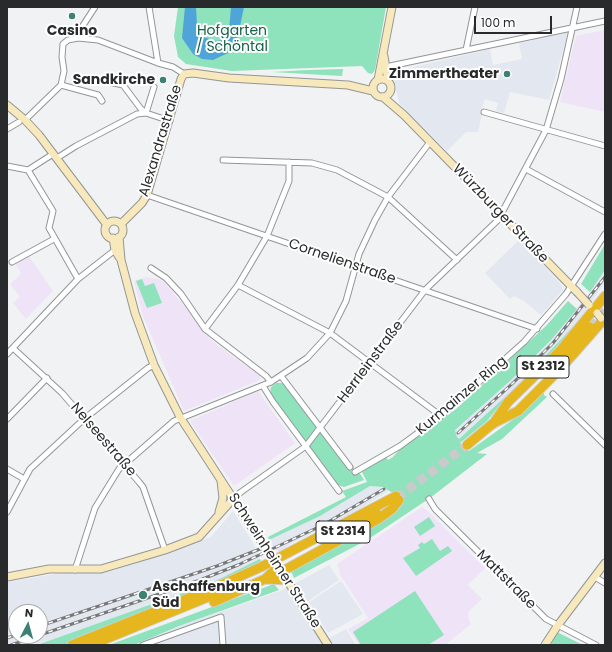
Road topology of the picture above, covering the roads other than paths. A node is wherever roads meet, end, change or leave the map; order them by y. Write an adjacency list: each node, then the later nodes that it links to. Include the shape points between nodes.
1 (95, 7): 8 (street)
2 (149, 7): 11 (street)
3 (392, 7): 10 (street)
4 (475, 7): 9 (street)
5 (577, 7): 7 (street, Herrleinstraße)
6 (605, 21): 7 (street)
7 (574, 27): 9 (street); 31 (street, Herrleinstraße, via 562,79)
8 (78, 38): 11 (street, via 98,40); 17 (street, via 63,44 64,71)
9 (466, 50): 12 (street)
10 (383, 52): 15 (street); 16 (street)
11 (158, 64): 13 (street, via 174,67)
12 (390, 66)
13 (184, 74): 18 (street); 29 (street, Alexandrastraße)
14 (100, 80): 27 (street, via 123,85)
15 (376, 81): 16 (street); 18 (street); 20 (street)
16 (388, 81): 21 (street)
17 (61, 85): 23 (street, via 98,95); 28 (street)
18 (348, 85): 20 (street)
19 (154, 87): 27 (street)
20 (373, 91): 22 (street)
21 (390, 91): 22 (street); 25 (street, Würzburger Straße)
22 (383, 97): 25 (street, Würzburger Straße)
23 (102, 101)
24 (7, 105): 28 (street)
25 (396, 106): 32 (street, Würzburger Straße)
26 (484, 112): 31 (street)
27 (146, 113): 29 (street); 34 (street, via 137,114)
28 (22, 121): 30 (street); 34 (street)
29 (170, 121): 40 (street, Alexandrastraße)
30 (7, 129)
31 (546, 130): 33 (street); 38 (street, Herrleinstraße)
32 (430, 142): 41 (street); 43 (street, Würzburger Straße)
33 (605, 146)
34 (55, 156): 39 (street); 45 (street)
35 (223, 160): 36 (street)
36 (289, 162): 41 (street, via 312,163 337,170); 47 (street, via 289,181)
37 (7, 166): 39 (street)
38 (526, 169): 42 (street); 43 (street, Herrleinstraße)
39 (28, 170): 49 (street, via 53,211 49,228)
40 (147, 195): 44 (street, Alexandrastraße, via 142,204); 47 (street, Cornelienstraße)
41 (388, 197): 51 (street); 53 (street)
42 (605, 212)
43 (501, 215): 51 (street, Herrleinstraße); 57 (street, Würzburger Straße)
44 (121, 224): 45 (street, via 113,221); 48 (street, via 123,231)
45 (107, 225): 48 (street, via 107,234)
46 (605, 234): 57 (street, Kurmainzer Ring)
47 (267, 236): 53 (street, Cornelienstraße); 56 (street)
48 (116, 238): 50 (street, Schweinheimer Straße)
49 (54, 239): 52 (street); 55 (street)
50 (118, 249): 55 (street); 67 (street, Schweinheimer Straße, via 136,318)
51 (457, 260): 58 (street, Herrleinstraße)
52 (12, 262)
53 (354, 267): 58 (street, Cornelienstraße); 64 (street, via 346,301)
54 (151, 268): 62 (street, via 166,278 181,294)
55 (78, 279): 65 (street)
56 (238, 285): 62 (street); 64 (street)
57 (575, 286): 60 (street, Würzburger Straße, bridge); 63 (street, Kurmainzer Ring)
58 (425, 290): 63 (street, Cornelienstraße); 66 (street, Herrleinstraße)
59 (605, 296): 60 (highway, St 2312)
60 (599, 315): 77 (highway, St 2312, via 508,402); 77 (highway, St 2312, via 561,368 518,411)
61 (590, 326): 77 (highway, via 574,346)
62 (205, 329): 70 (street)
63 (537, 329): 73 (street, Kurmainzer Ring)
64 (330, 334): 66 (street); 68 (street, via 307,358)
65 (10, 351): 69 (street, Nelseestraße)
66 (371, 363): 73 (street); 78 (street, Herrleinstraße)
67 (154, 365): 74 (street, Schweinheimer Straße); 75 (street)
68 (281, 376): 70 (street); 78 (street)
69 (47, 378): 75 (street, Nelseestraße); 76 (street)
70 (271, 382): 71 (street)
71 (263, 386): 74 (street); 81 (street, via 272,402)
72 (553, 394): 80 (street)
73 (441, 416): 85 (street, Kurmainzer Ring, via 400,446)
74 (180, 417): 82 (street); 86 (street, Schweinheimer Straße)
75 (84, 419): 82 (street, Nelseestraße); 87 (street, via 30,469)
76 (7, 420)
77 (493, 424): 79 (highway)
78 (321, 429): 81 (street, Herrleinstraße); 83 (street)
79 (467, 445)
80 (605, 445)
81 (306, 446): 88 (street); 90 (street, Herrleinstraße)
82 (123, 465): 94 (street, Nelseestraße, via 143,487); 97 (street, via 97,505)
83 (350, 466)
84 (7, 469): 87 (street)
85 (355, 472)
86 (220, 477): 90 (street, Schweinheimer Straße); 93 (street, Schweinheimer Straße, via 223,498)
87 (24, 479): 92 (street)
88 (339, 491)
89 (397, 498): 96 (highway); 96 (highway, via 392,509 378,519); 103 (highway, St 2314, via 344,532 287,561 202,601)
90 (233, 499): 93 (street); 96 (street, Schweinheimer Straße, bridge)
91 (429, 499): 104 (street, Mattstraße, via 435,509 521,596 546,619)
92 (7, 512)
93 (218, 516): 94 (street, via 199,537)
94 (165, 550): 97 (street, via 119,565)
95 (605, 563): 99 (street)
96 (276, 566): 100 (highway); 101 (street, Schweinheimer Straße); 105 (highway)
97 (75, 570): 98 (street, via 50,570)
98 (7, 576)
99 (595, 577): 102 (street); 104 (street)
100 (265, 579): 101 (highway); 108 (highway)
101 (287, 580): 111 (street, Schweinheimer Straße)
102 (605, 583)
103 (154, 620): 106 (highway, St 2314); 107 (highway, St 2314)
104 (558, 625): 112 (street); 113 (street, Mattstraße)
105 (72, 645)
106 (76, 645)
107 (91, 645)
108 (103, 645)
109 (143, 645): 110 (street, via 221,617)
110 (223, 645)
111 (328, 645)
112 (545, 645)
113 (596, 645)

